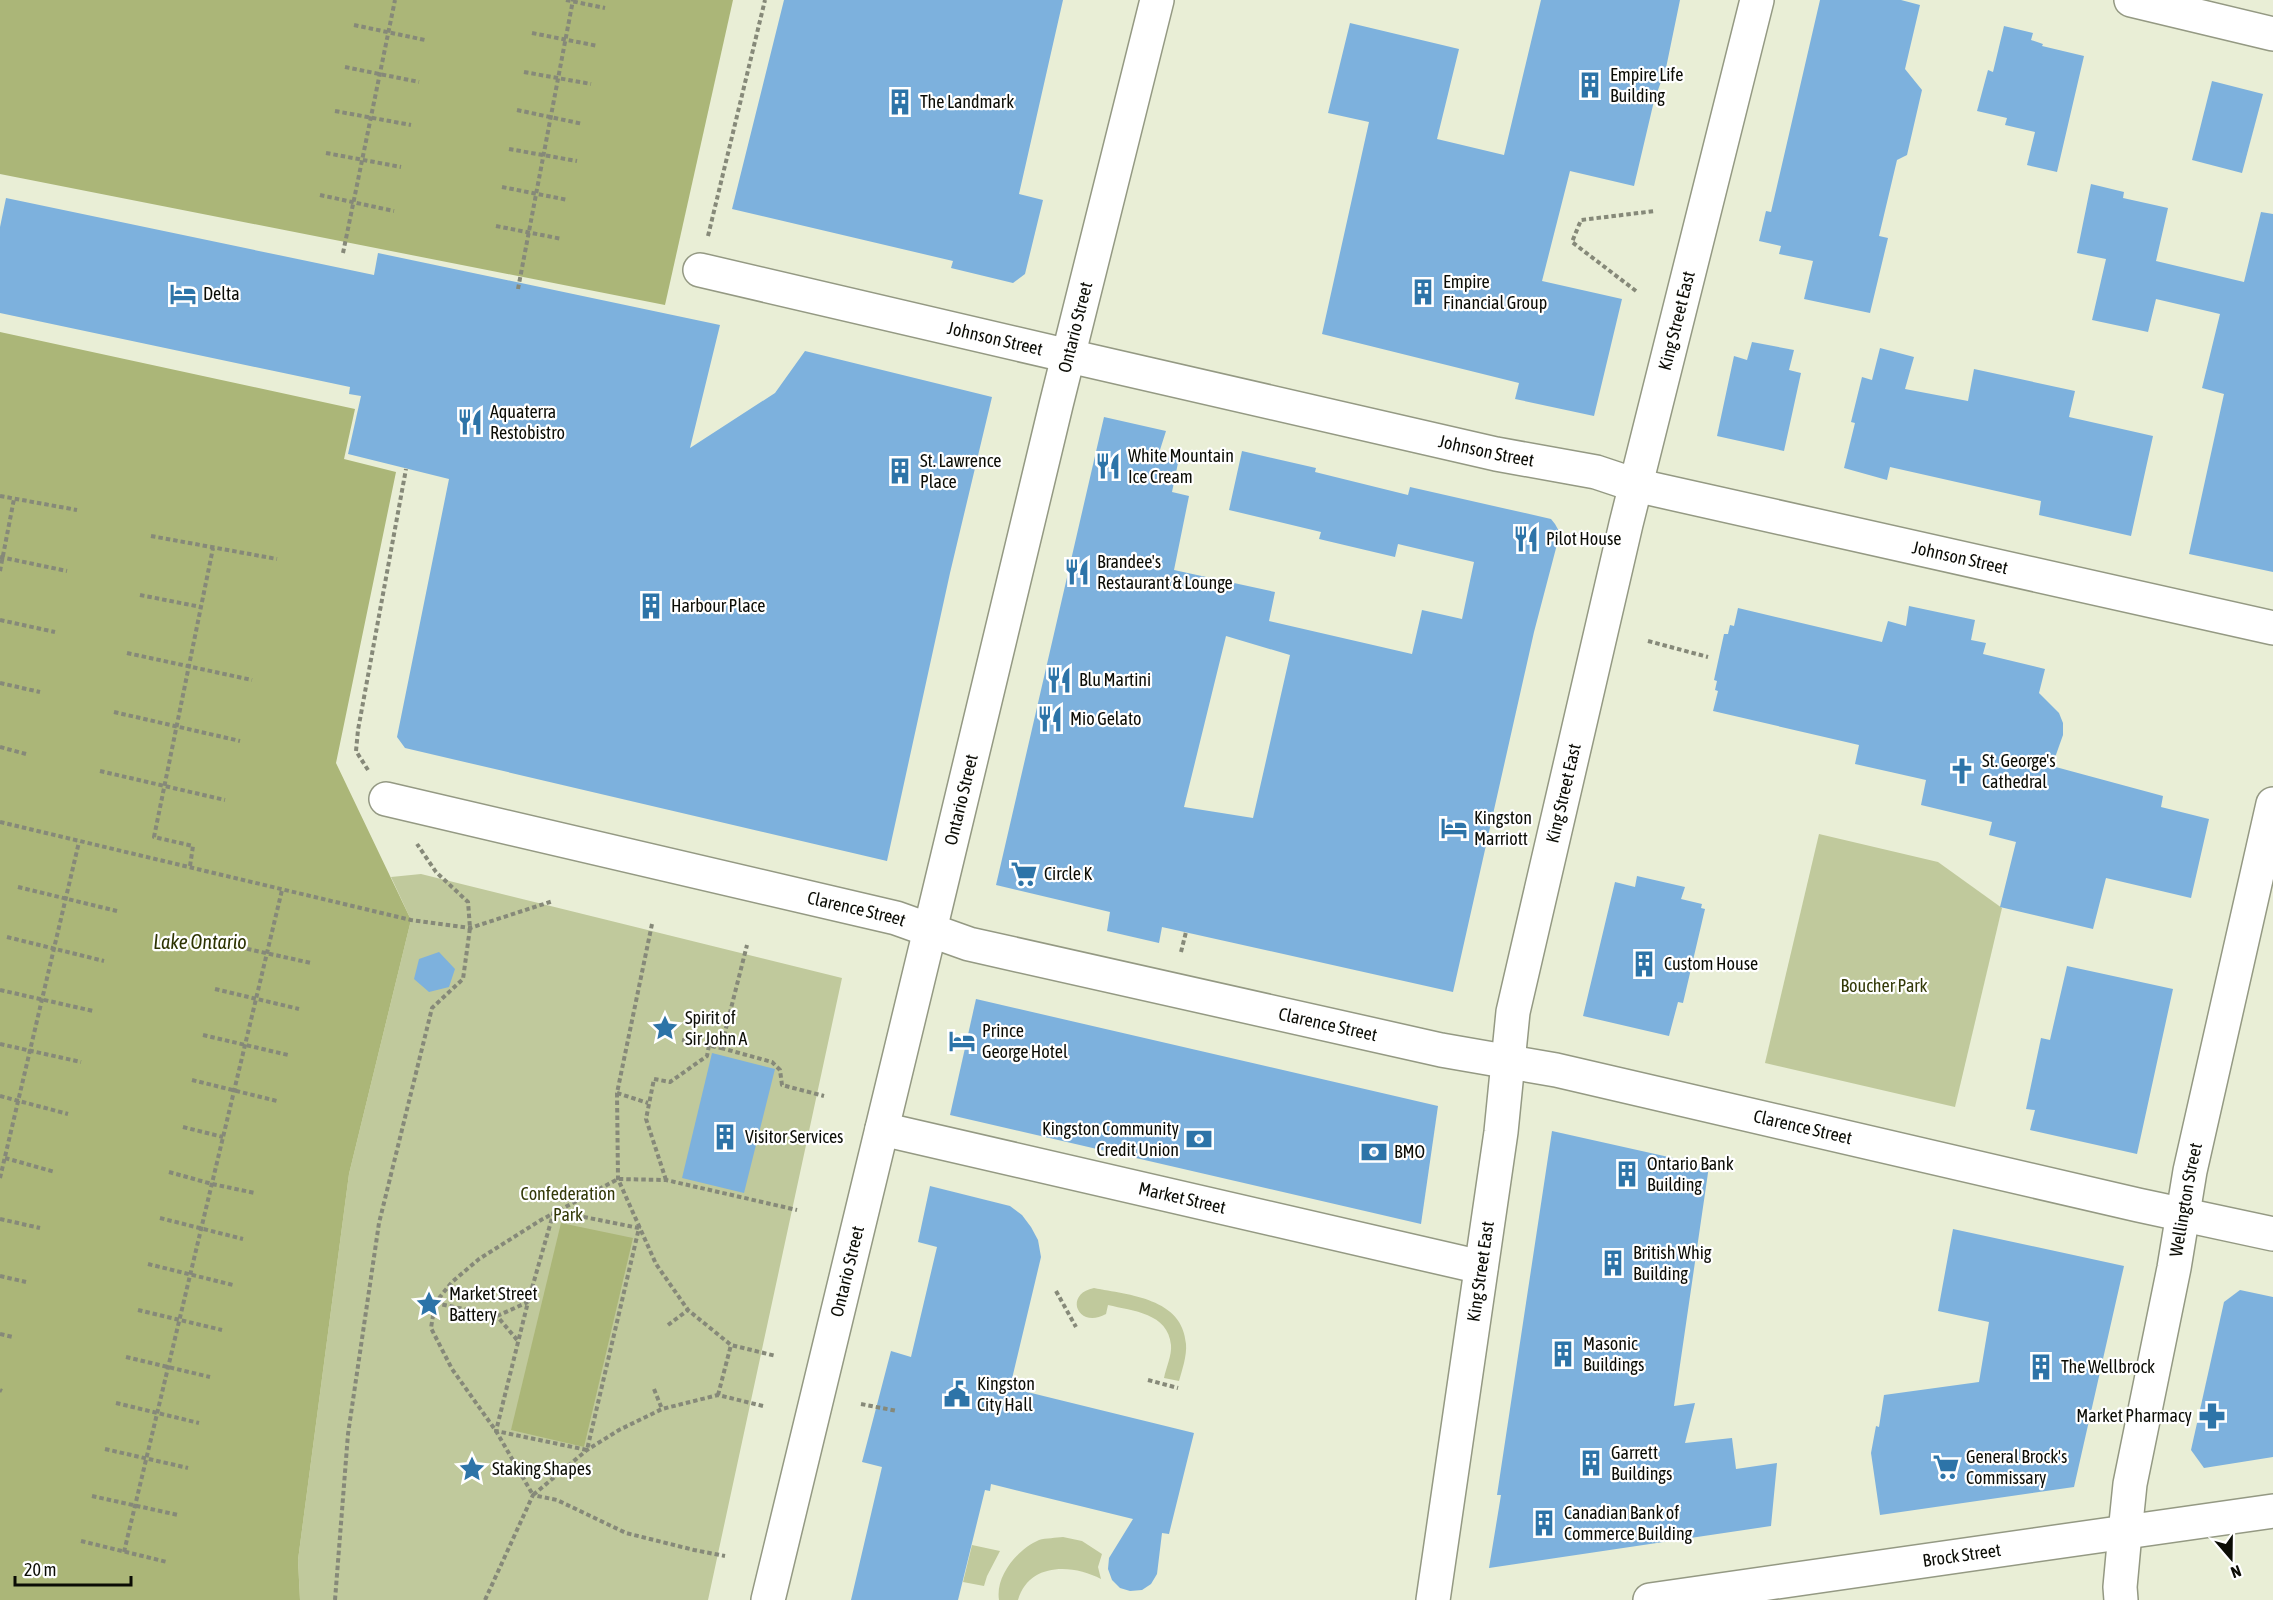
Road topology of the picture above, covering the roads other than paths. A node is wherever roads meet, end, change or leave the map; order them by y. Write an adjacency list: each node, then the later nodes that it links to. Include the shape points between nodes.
1 (1157, 0): 6 (main road, Ontario Street)
2 (1757, 0): 7 (main road, King Street East)
3 (2131, 0): 4 (main road)
4 (2273, 34)
5 (700, 270): 6 (main road, Johnson Street)
6 (1069, 356): 7 (main road, Johnson Street, via 1496,454 1596,472); 11 (main road, Ontario Street)
7 (1635, 485): 8 (main road, Johnson Street); 12 (main road, King Street East, via 1516,1000)
8 (2273, 628)
9 (386, 799): 11 (main road, Clarence Street, via 873,913)
10 (2273, 804): 14 (main road, Wellington Street)
11 (930, 930): 12 (main road, Clarence Street, via 981,946 1441,1050); 13 (main road, Ontario Street)
12 (1508, 1061): 14 (main road, Clarence Street); 16 (main road, King Street East)
13 (882, 1129): 16 (main road, Market Street); 19 (main road, Ontario Street)
14 (2183, 1215): 15 (main road, Clarence Street); 18 (main road, Wellington Street, via 2130,1484)
15 (2273, 1234)
16 (1481, 1267): 20 (main road, King Street East)
17 (2273, 1511): 18 (main road, Brock Street)
18 (2125, 1533): 21 (main road, Brock Street); 22 (main road, Wellington Street)
19 (768, 1600)
20 (1433, 1600)
21 (1650, 1600)
22 (2121, 1600)

